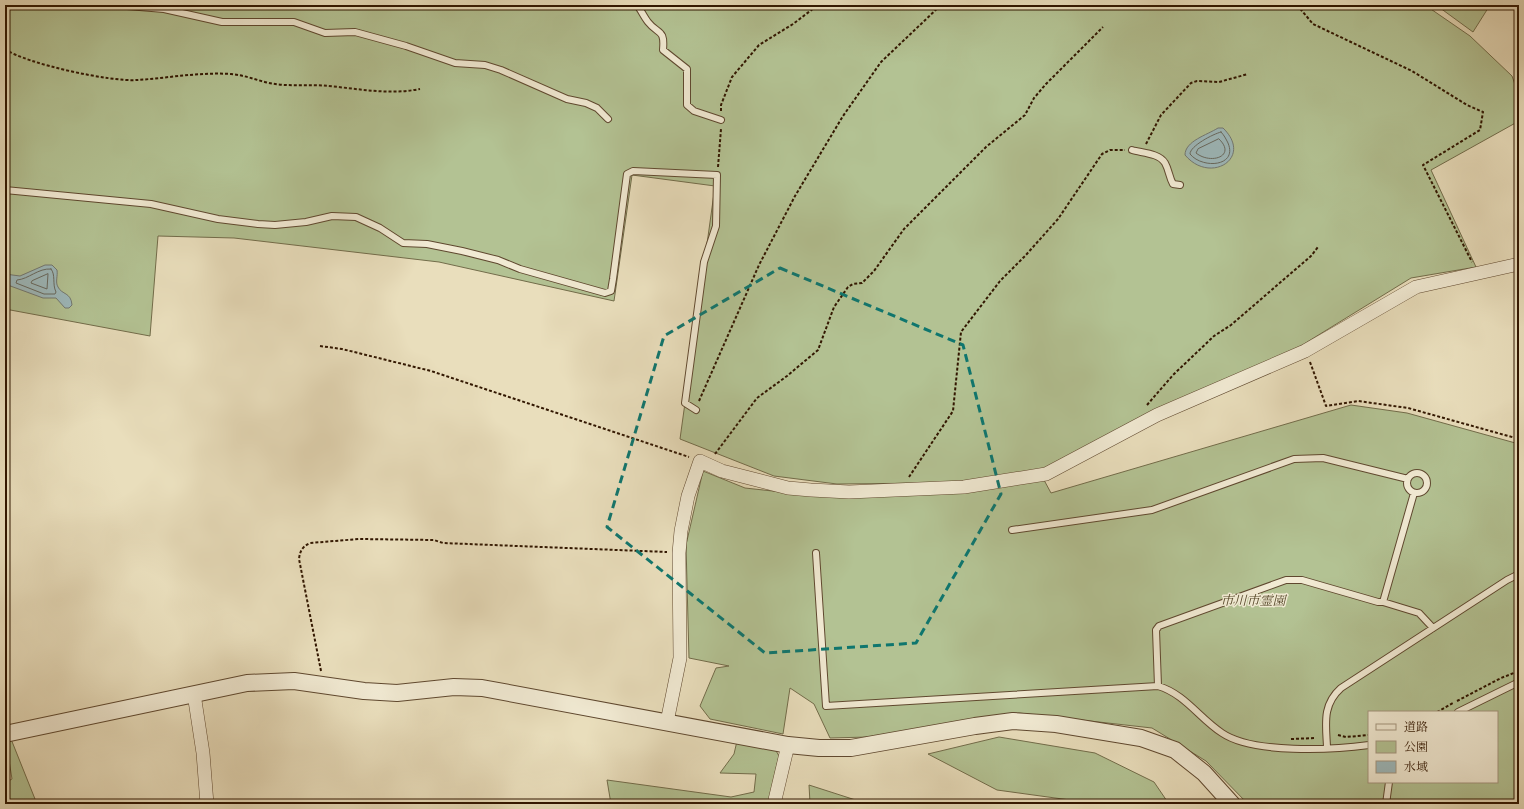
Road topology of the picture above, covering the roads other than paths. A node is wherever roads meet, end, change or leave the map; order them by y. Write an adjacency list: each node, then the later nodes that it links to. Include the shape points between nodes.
1 (115, 5): 3 (lane, via 164,10 222,22 294,22 325,33 355,32 455,63 485,65 501,70 566,99 597,108)
2 (638, 5): 4 (lane, via 648,23 658,30 664,40 663,50 687,70 687,105 694,111)
3 (608, 119)
4 (721, 120)
5 (1132, 150): 6 (lane, via 1153,154 1165,162 1169,178 1173,184)
6 (1180, 185)
7 (5, 190): 9 (lane, via 151,204 218,219 258,224 301,223 332,216 356,217 403,243 427,244 498,260 513,267 605,294 611,291 627,174 633,171 717,175 716,226 704,262 685,403)
8 (1519, 264): 21 (street, via 1416,287 1305,351 1158,415 1046,474 964,487 849,492 788,488 722,471 704,462 688,496 679,553 680,658)
9 (696, 410)
10 (1408, 479): 11 (lane, via 1408,488); 11 (lane, via 1411,474 1417,473 1426,479 1425,490); 12 (lane, via 1322,458 1294,459 1152,510)
11 (1414, 493): 15 (lane)
12 (1012, 530)
13 (816, 553): 18 (lane, via 826,706)
14 (1519, 574): 16 (lane)
15 (1382, 602): 16 (lane, via 1419,613); 18 (lane, via 1302,580 1286,580 1159,626 1156,630)
16 (1432, 628): 25 (lane, via 1335,694 1327,708)
17 (1519, 682): 20 (lane)
18 (1158, 686): 25 (lane, via 1176,693 1207,722 1235,741 1282,748)
19 (194, 694): 21 (street, via 247,683 276,681 397,693 454,687 482,688); 22 (street); 27 (street, via 203,752)
20 (1460, 711)
21 (667, 722): 23 (street)
22 (5, 734)
23 (788, 744): 28 (street); 29 (street, via 819,748 851,748 1014,721 1056,724 1141,738 1175,750 1204,773)
24 (1368, 745): 25 (lane)
25 (1327, 747)
26 (1389, 783): 30 (lane)
27 (207, 804)
28 (774, 804)
29 (1232, 804)
30 (1386, 804)

